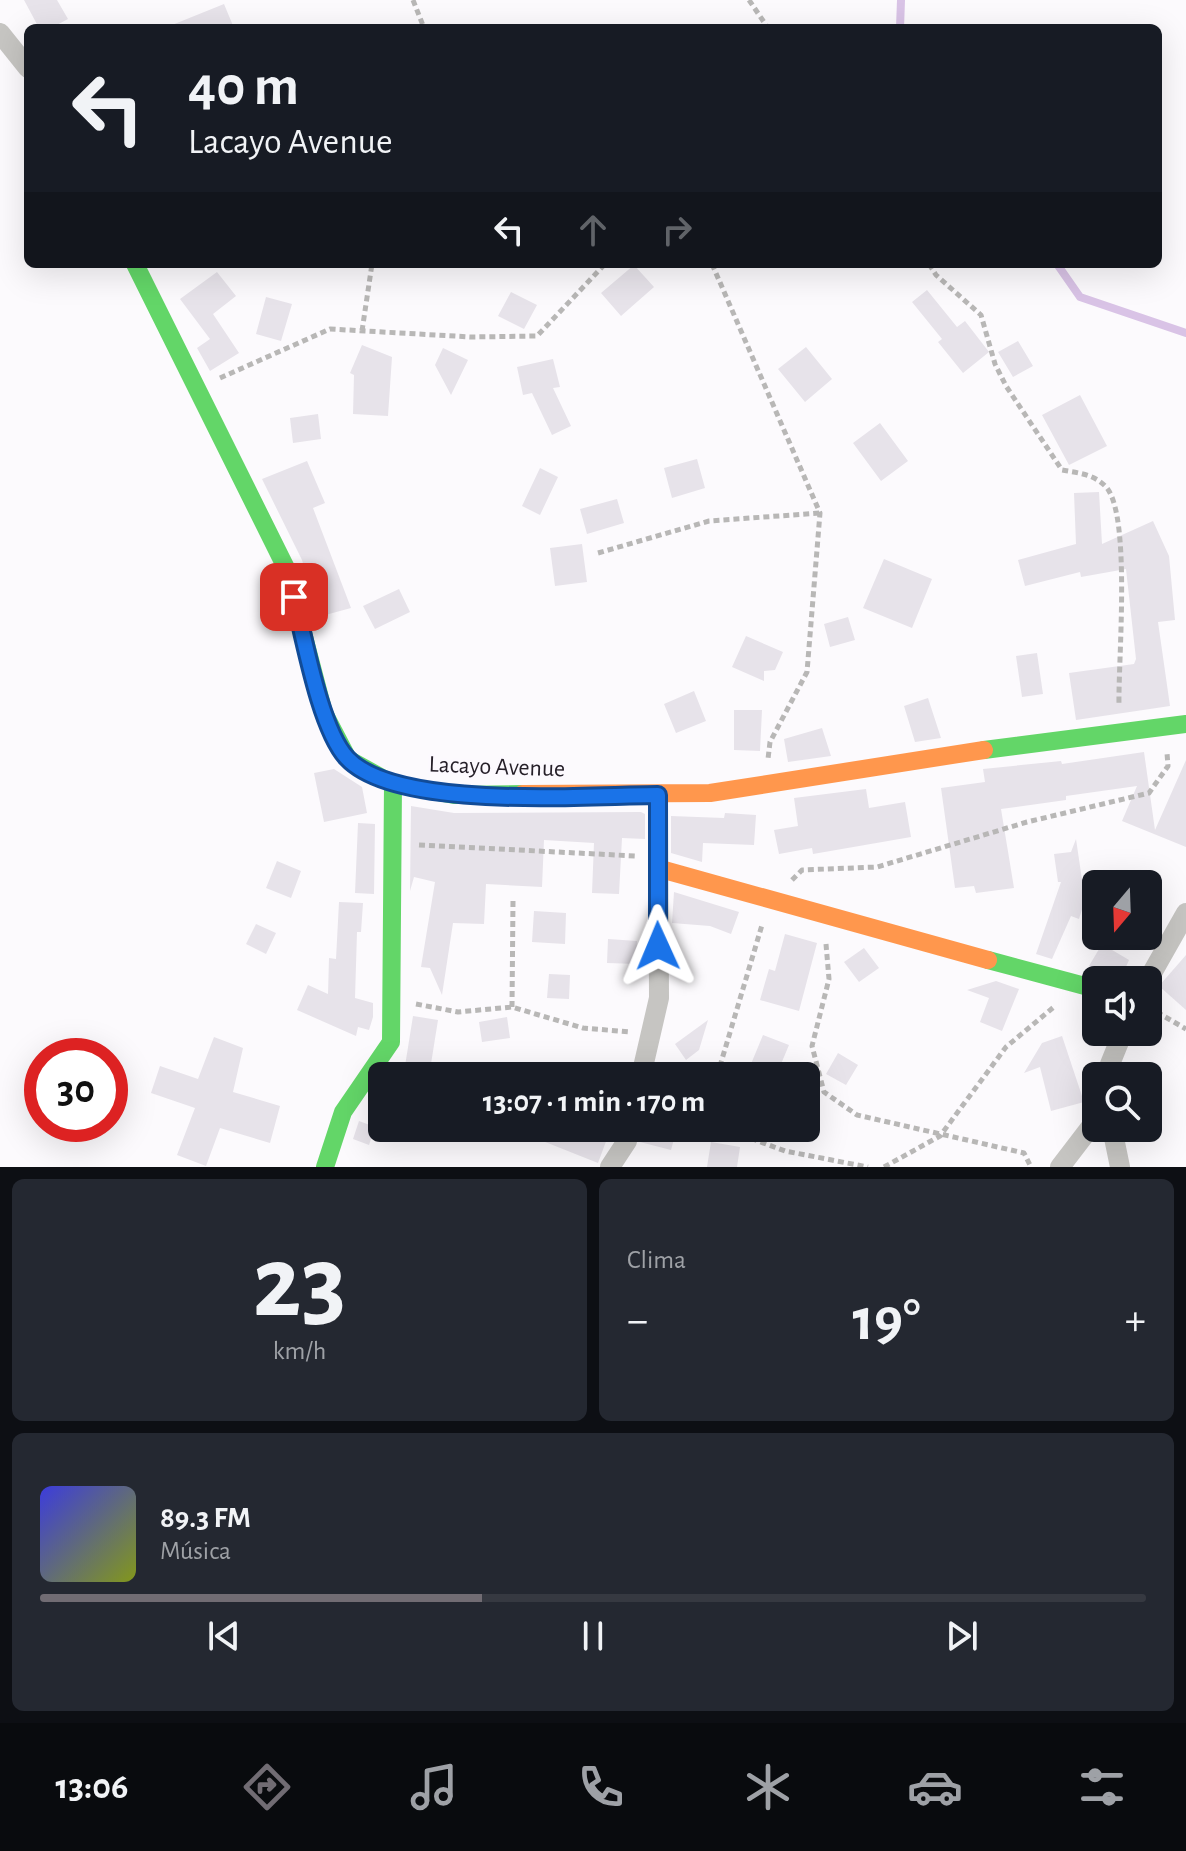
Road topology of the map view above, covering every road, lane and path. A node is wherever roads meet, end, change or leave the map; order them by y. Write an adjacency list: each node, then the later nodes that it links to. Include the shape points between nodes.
1 (413, 0): 3 (path)
2 (749, 0): 4 (path)
3 (422, 24)
4 (765, 24)
5 (0, 33): 6 (street)
6 (24, 63)
7 (137, 268): 13 (street, Lacayo Avenue)
8 (371, 268): 12 (path)
9 (601, 268): 12 (path, via 537,336)
10 (714, 268): 14 (path)
11 (932, 268): 17 (path, via 981,315 1006,386 1062,470 1091,475 1108,489 1119,534)
12 (362, 331): 13 (path, via 330,329)
13 (197, 389): 18 (street, Lacayo Avenue, via 286,568 324,713 348,759)
14 (820, 513): 15 (path, via 709,521); 19 (path, via 807,672 770,742)
15 (598, 553)
16 (1177, 724): 17 (street, Lacayo Avenue); 24 (path, via 1168,766 1149,793 1027,822 877,867 802,870)
17 (1120, 730): 19 (street, Lacayo Avenue)
18 (393, 784): 20 (street, Lacayo Avenue, via 454,795); 21 (street)
19 (765, 784): 20 (street, Lacayo Avenue)
20 (658, 795): 22 (street)
21 (394, 844): 22 (path); 30 (street)
22 (658, 863): 24 (street); 34 (street, via 659,998)
23 (513, 901): 31 (path)
24 (773, 902): 26 (street); 36 (path, via 755,938)
25 (1186, 913): 27 (street)
26 (825, 917): 28 (street); 37 (path, via 829,979 812,1046 824,1092 857,1115)
27 (1156, 966)
28 (1072, 983): 29 (street); 37 (path, via 1048,1015 1006,1047)
29 (1082, 986)
30 (392, 997): 31 (path, via 458,1012); 42 (street, via 391,1042 343,1112)
31 (512, 1007): 34 (path, via 583,1028)
32 (1162, 1015): 33 (path)
33 (1186, 1029)
34 (651, 1033): 35 (street)
35 (644, 1062)
36 (721, 1062)
37 (940, 1136): 45 (path); 46 (path, via 1024,1153)
38 (1082, 1138): 47 (street)
39 (626, 1142): 43 (street)
40 (761, 1142): 44 (path)
41 (1115, 1142): 48 (street)
42 (325, 1167)
43 (610, 1167)
44 (868, 1167)
45 (884, 1167)
46 (1031, 1167)
47 (1060, 1167)
48 (1120, 1167)

